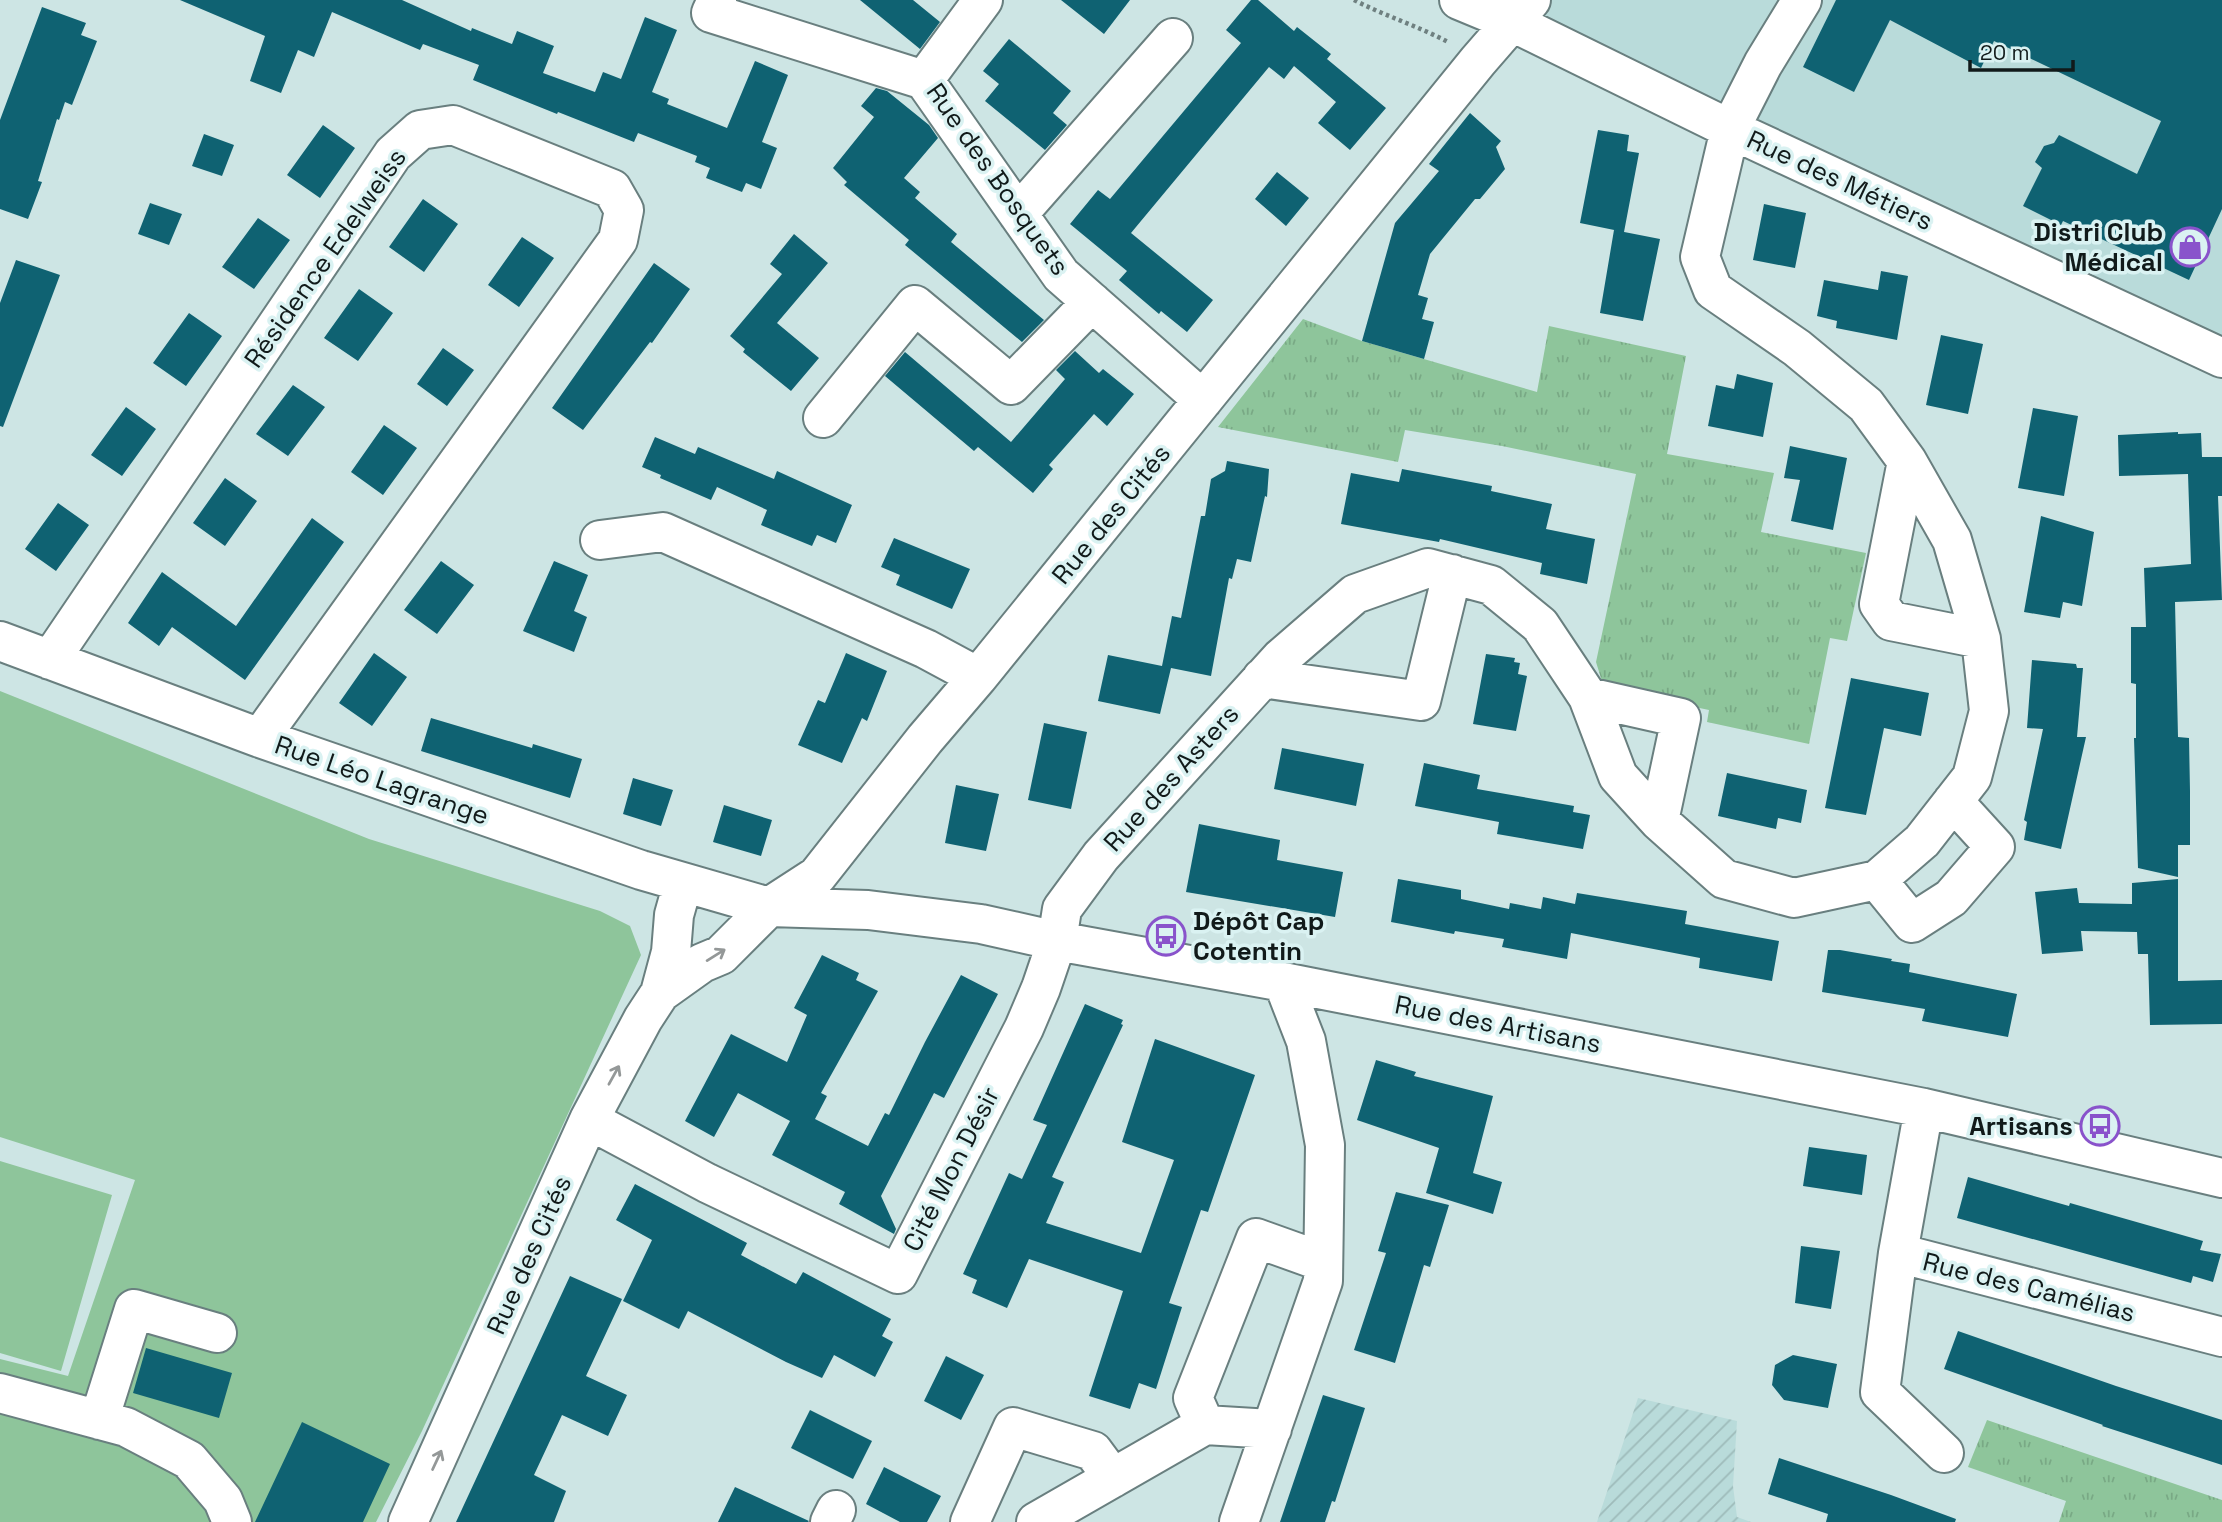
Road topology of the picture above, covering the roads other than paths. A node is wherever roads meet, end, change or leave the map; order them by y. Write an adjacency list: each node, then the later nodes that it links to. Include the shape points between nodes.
1 (717, 0): 7 (street, via 712,13)
2 (983, 0): 7 (street, Rue des Bosquets)
3 (1460, 0): 5 (street, Rue des Métiers)
4 (1802, 0): 8 (street, Rue des Asters)
5 (1521, 11): 8 (street, Rue des Métiers); 12 (street, Rue des Cités)
6 (1173, 38): 9 (street)
7 (924, 80): 9 (street, Rue des Bosquets)
8 (1730, 129): 11 (street, Rue des Métiers); 14 (street, Rue des Asters, via 1700,257 1713,290 1797,348 1866,405)
9 (1018, 214): 10 (street, Rue des Bosquets, via 1061,275)
10 (1092, 302): 12 (street, Rue des Bosquets); 13 (street, via 1011,385 915,305)
11 (2222, 358)
12 (1203, 400): 20 (street, Rue des Cités)
13 (823, 418)
14 (1907, 461): 17 (street, Rue des Asters, via 1952,540); 17 (street, via 1879,604 1891,621)
15 (600, 540): 20 (street, via 663,532 926,649)
16 (1452, 574): 21 (street, Rue des Asters, via 1428,568 1355,594); 21 (street, via 1421,701); 22 (street, Rue des Asters, via 1491,585 1540,625)
17 (1980, 639): 24 (street, Rue des Asters, via 1989,710 1972,777)
18 (0, 641): 19 (street, Rue Léo Lagrange)
19 (50, 660): 23 (street, Rue Léo Lagrange); 23 (street, Résidence Edelweiss, via 393,154 420,130 453,125 612,189 624,210 618,240)
20 (978, 677): 28 (street, Rue des Cités, via 817,876)
21 (1262, 678): 29 (street, Rue des Asters, via 1101,856 1062,909)
22 (1588, 697): 25 (street, Rue des Asters, via 1618,776); 25 (street, via 1681,718)
23 (260, 738): 27 (street, Rue Léo Lagrange)
24 (1953, 801): 26 (street, Rue des Asters, via 1922,841); 26 (street, via 1995,847 1951,898 1912,923)
25 (1659, 821): 26 (street, Rue des Asters, via 1724,879 1782,895 1794,898)
26 (1877, 880)
27 (684, 883): 28 (street, Rue Léo Lagrange); 31 (street, Rue des Cités)
28 (769, 907): 29 (street, Rue des Artisans, via 868,909 981,924); 31 (street, Rue des Cités, one-way to 28, via 721,955)
29 (1074, 944): 30 (street, Rue des Artisans); 33 (street, Cité Mon Désir, via 1041,988 898,1273 707,1183)
30 (1283, 982): 32 (street, Rue des Artisans); 36 (street, via 1306,1041 1325,1145)
31 (660, 993): 33 (street, Rue des Cités, one-way to 31)
32 (1924, 1108): 34 (street, Rue des Artisans); 35 (street, Rue des Camélias)
33 (589, 1120): 46 (street, Rue des Cités, one-way to 33)
34 (2222, 1178)
35 (1898, 1253): 38 (street, Rue des Camélias); 43 (street, via 1880,1392)
36 (1323, 1262): 41 (street, via 1256,1238 1193,1398); 42 (street, via 1323,1281)
37 (217, 1333): 40 (street, via 134,1309)
38 (2222, 1337)
39 (0, 1393): 40 (street)
40 (99, 1420): 45 (street, via 126,1427 189,1460 223,1500)
41 (1205, 1425): 42 (street); 44 (street)
42 (1272, 1429): 49 (street)
43 (1944, 1453)
44 (1113, 1478): 47 (street, via 1093,1451 1013,1427); 48 (street)
45 (232, 1522)
46 (408, 1522)
47 (970, 1522)
48 (1036, 1522)
49 (1239, 1522)

